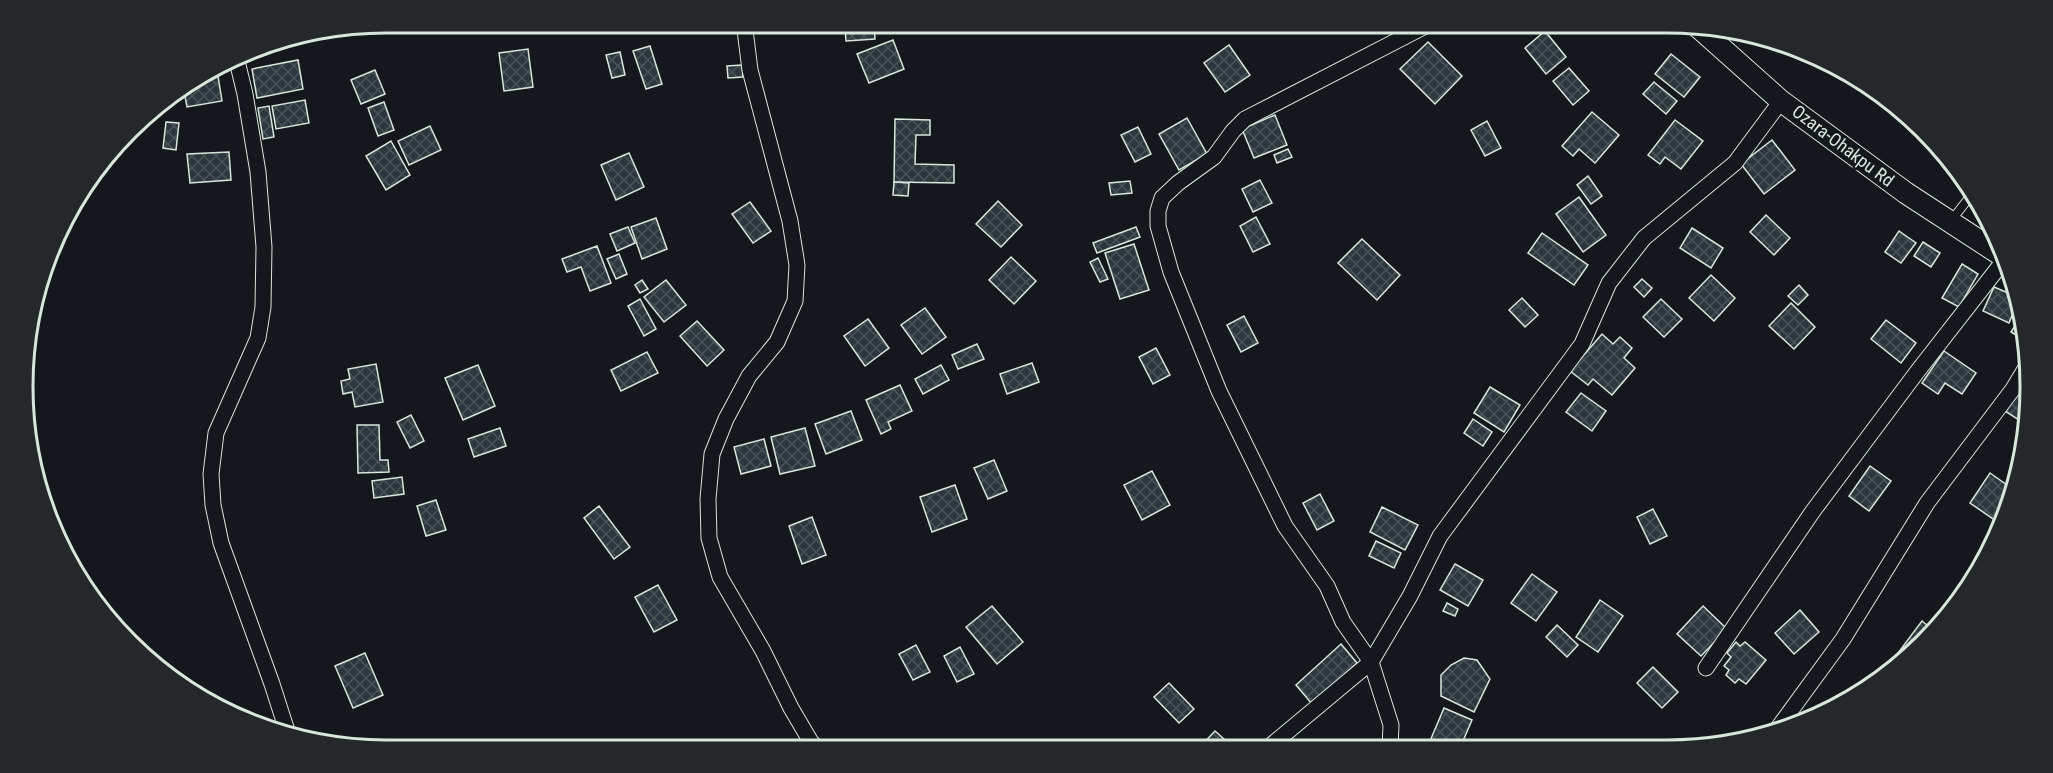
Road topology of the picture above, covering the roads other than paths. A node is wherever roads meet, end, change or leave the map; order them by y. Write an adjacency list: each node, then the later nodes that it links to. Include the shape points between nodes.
1 (745, 33): 15 (street, via 750,70 790,221 797,265 795,301 777,342 749,376 712,453 709,538 720,577)
2 (1413, 33): 11 (street, via 1245,120 1214,157 1162,198 1158,211 1158,226 1171,272 1219,391 1285,525 1327,586 1343,622)
3 (1708, 36): 5 (main road, Ozara-Ohakpu Rd)
4 (238, 66): 14 (street, via 258,172 264,247 263,307 258,338 216,433 211,474 213,505 221,543)
5 (1781, 101): 7 (main road, Ozara-Ohakpu Rd); 11 (street, via 1736,163 1644,238 1610,284 1582,344 1440,536)
6 (1967, 201): 7 (lane)
7 (1951, 222): 8 (main road, Ozara-Ohakpu Rd)
8 (1992, 249)
9 (1999, 267): 12 (street, via 1813,511)
10 (2020, 378): 13 (street, via 1927,502 1843,639)
11 (1371, 662): 16 (street); 17 (street, via 1391,725)
12 (1706, 668)
13 (1784, 719)
14 (286, 725)
15 (810, 740)
16 (1278, 740)
17 (1390, 740)

